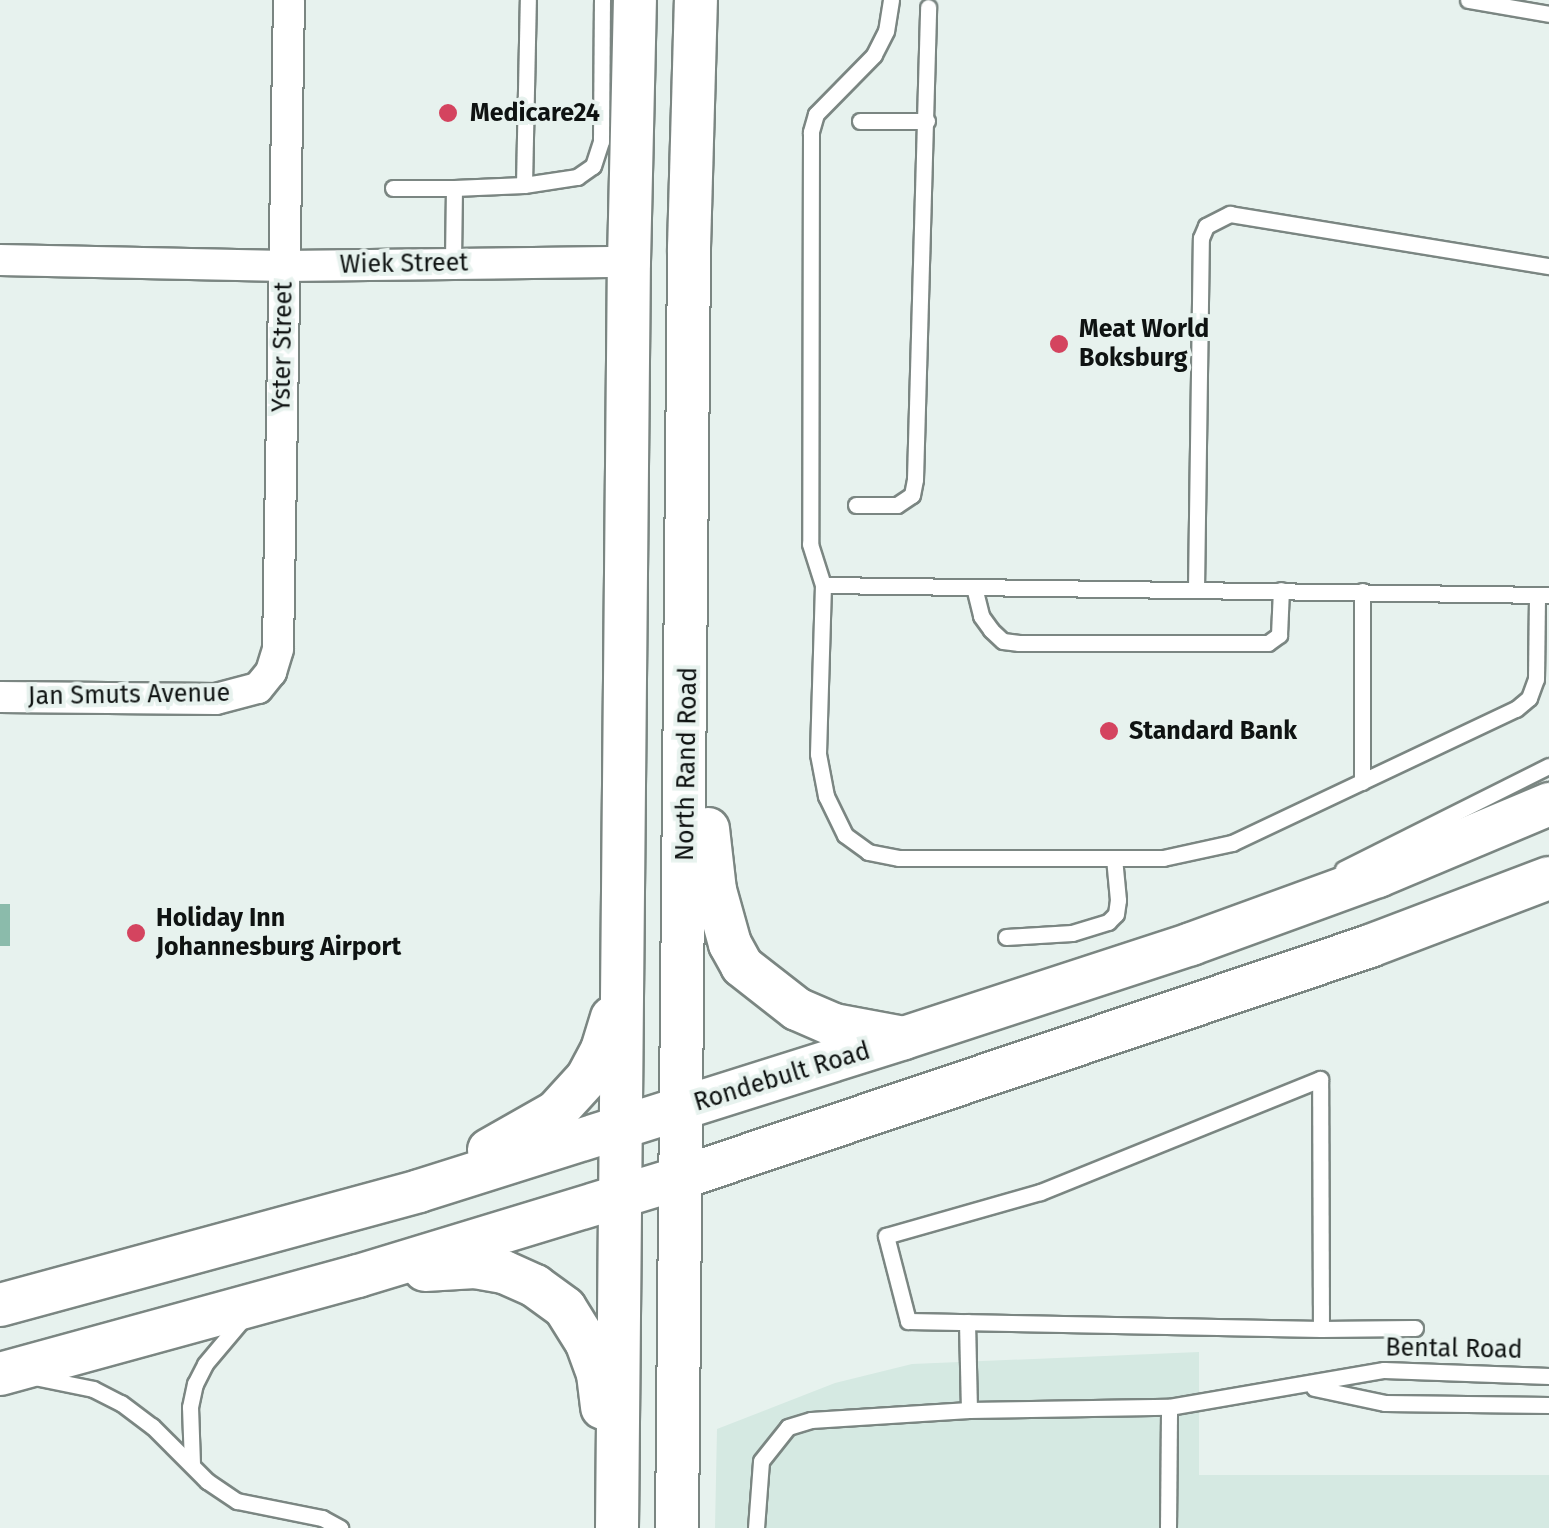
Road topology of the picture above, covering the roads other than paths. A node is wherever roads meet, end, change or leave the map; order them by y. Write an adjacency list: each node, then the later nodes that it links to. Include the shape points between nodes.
1 (289, 0): 20 (street, Yster Street)
2 (528, 0): 14 (lane)
3 (602, 0): 14 (lane, via 601,141 593,166 577,177)
4 (635, 0): 18 (main road)
5 (696, 0): 11 (main road, North Rand Road)
6 (718, 0): 11 (main road)
7 (891, 0): 23 (lane, via 874,56 816,114 810,132 810,544)
8 (1468, 0): 10 (lane)
9 (928, 7): 13 (lane)
10 (1549, 14)
11 (696, 52): 31 (main road, North Rand Road, via 688,268)
12 (860, 121): 13 (lane)
13 (927, 121): 22 (lane, via 912,495 897,505)
14 (524, 185): 16 (lane)
15 (392, 188): 16 (lane)
16 (454, 188): 19 (lane)
17 (0, 260): 20 (street, Wiek Street)
18 (629, 262): 19 (street, Wiek Street); 39 (main road)
19 (453, 264): 20 (street, Wiek Street)
20 (285, 266): 29 (street, Yster Street, via 278,649)
21 (1549, 266): 25 (lane, via 1230,214 1206,226)
22 (856, 505)
23 (823, 585): 24 (lane); 35 (lane, via 818,754 826,796 845,835 868,852 899,858)
24 (974, 587): 25 (lane); 26 (lane, via 991,630 1002,641 1019,643 1268,643 1279,635)
25 (1196, 589): 26 (lane)
26 (1281, 590): 27 (lane)
27 (1362, 591): 28 (lane); 33 (lane)
28 (1543, 595): 33 (lane, via 1529,698)
29 (258, 688): 30 (street, Jan Smuts Avenue, via 216,699)
30 (0, 697)
31 (688, 710): 40 (main road, via 716,890 742,966 797,1010); 41 (main road, North Rand Road)
32 (1549, 766): 38 (lane)
33 (1362, 782): 35 (lane, via 1232,843 1163,858)
34 (1549, 804): 38 (main road, Rondebult Road)
35 (1114, 858): 37 (lane, via 1118,900 1108,922 1072,934)
36 (1549, 878): 43 (main road, via 1370,946)
37 (1006, 937)
38 (1191, 944): 40 (main road, Rondebult Road)
39 (621, 980): 42 (main road); 44 (main road, via 602,1050 556,1112)
40 (904, 1038): 41 (main road, Rondebult Road)
41 (683, 1108): 42 (main road, Rondebult Road); 43 (main road, North Rand Road)
42 (621, 1127): 44 (main road, Rondebult Road); 45 (main road)
43 (683, 1177): 45 (main road); 59 (main road, North Rand Road)
44 (420, 1190): 48 (main road, Rondebult Road)
45 (621, 1194): 46 (main road); 62 (main road)
46 (358, 1276): 47 (main road); 62 (main road, via 475,1266 519,1279 564,1308 598,1374)
47 (258, 1300): 52 (main road); 58 (lane, via 196,1384)
48 (0, 1305)
49 (967, 1322): 51 (lane); 51 (lane, via 908,1320 886,1236 1040,1192 1320,1079); 57 (lane)
50 (1415, 1328): 51 (lane)
51 (1321, 1329)
52 (0, 1376): 58 (lane, via 93,1389 136,1414)
53 (1549, 1376): 54 (lane, Bental Road, via 1384,1370)
54 (1305, 1386): 55 (lane, via 1385,1403); 56 (lane)
55 (1549, 1404)
56 (1169, 1407): 57 (lane); 64 (lane)
57 (969, 1410): 63 (lane, via 788,1427 761,1462)
58 (192, 1464): 60 (lane, via 237,1501)
59 (682, 1502)
60 (279, 1520): 61 (lane, via 322,1518)
61 (340, 1528)
62 (617, 1528)
63 (756, 1528)
64 (1168, 1528)

